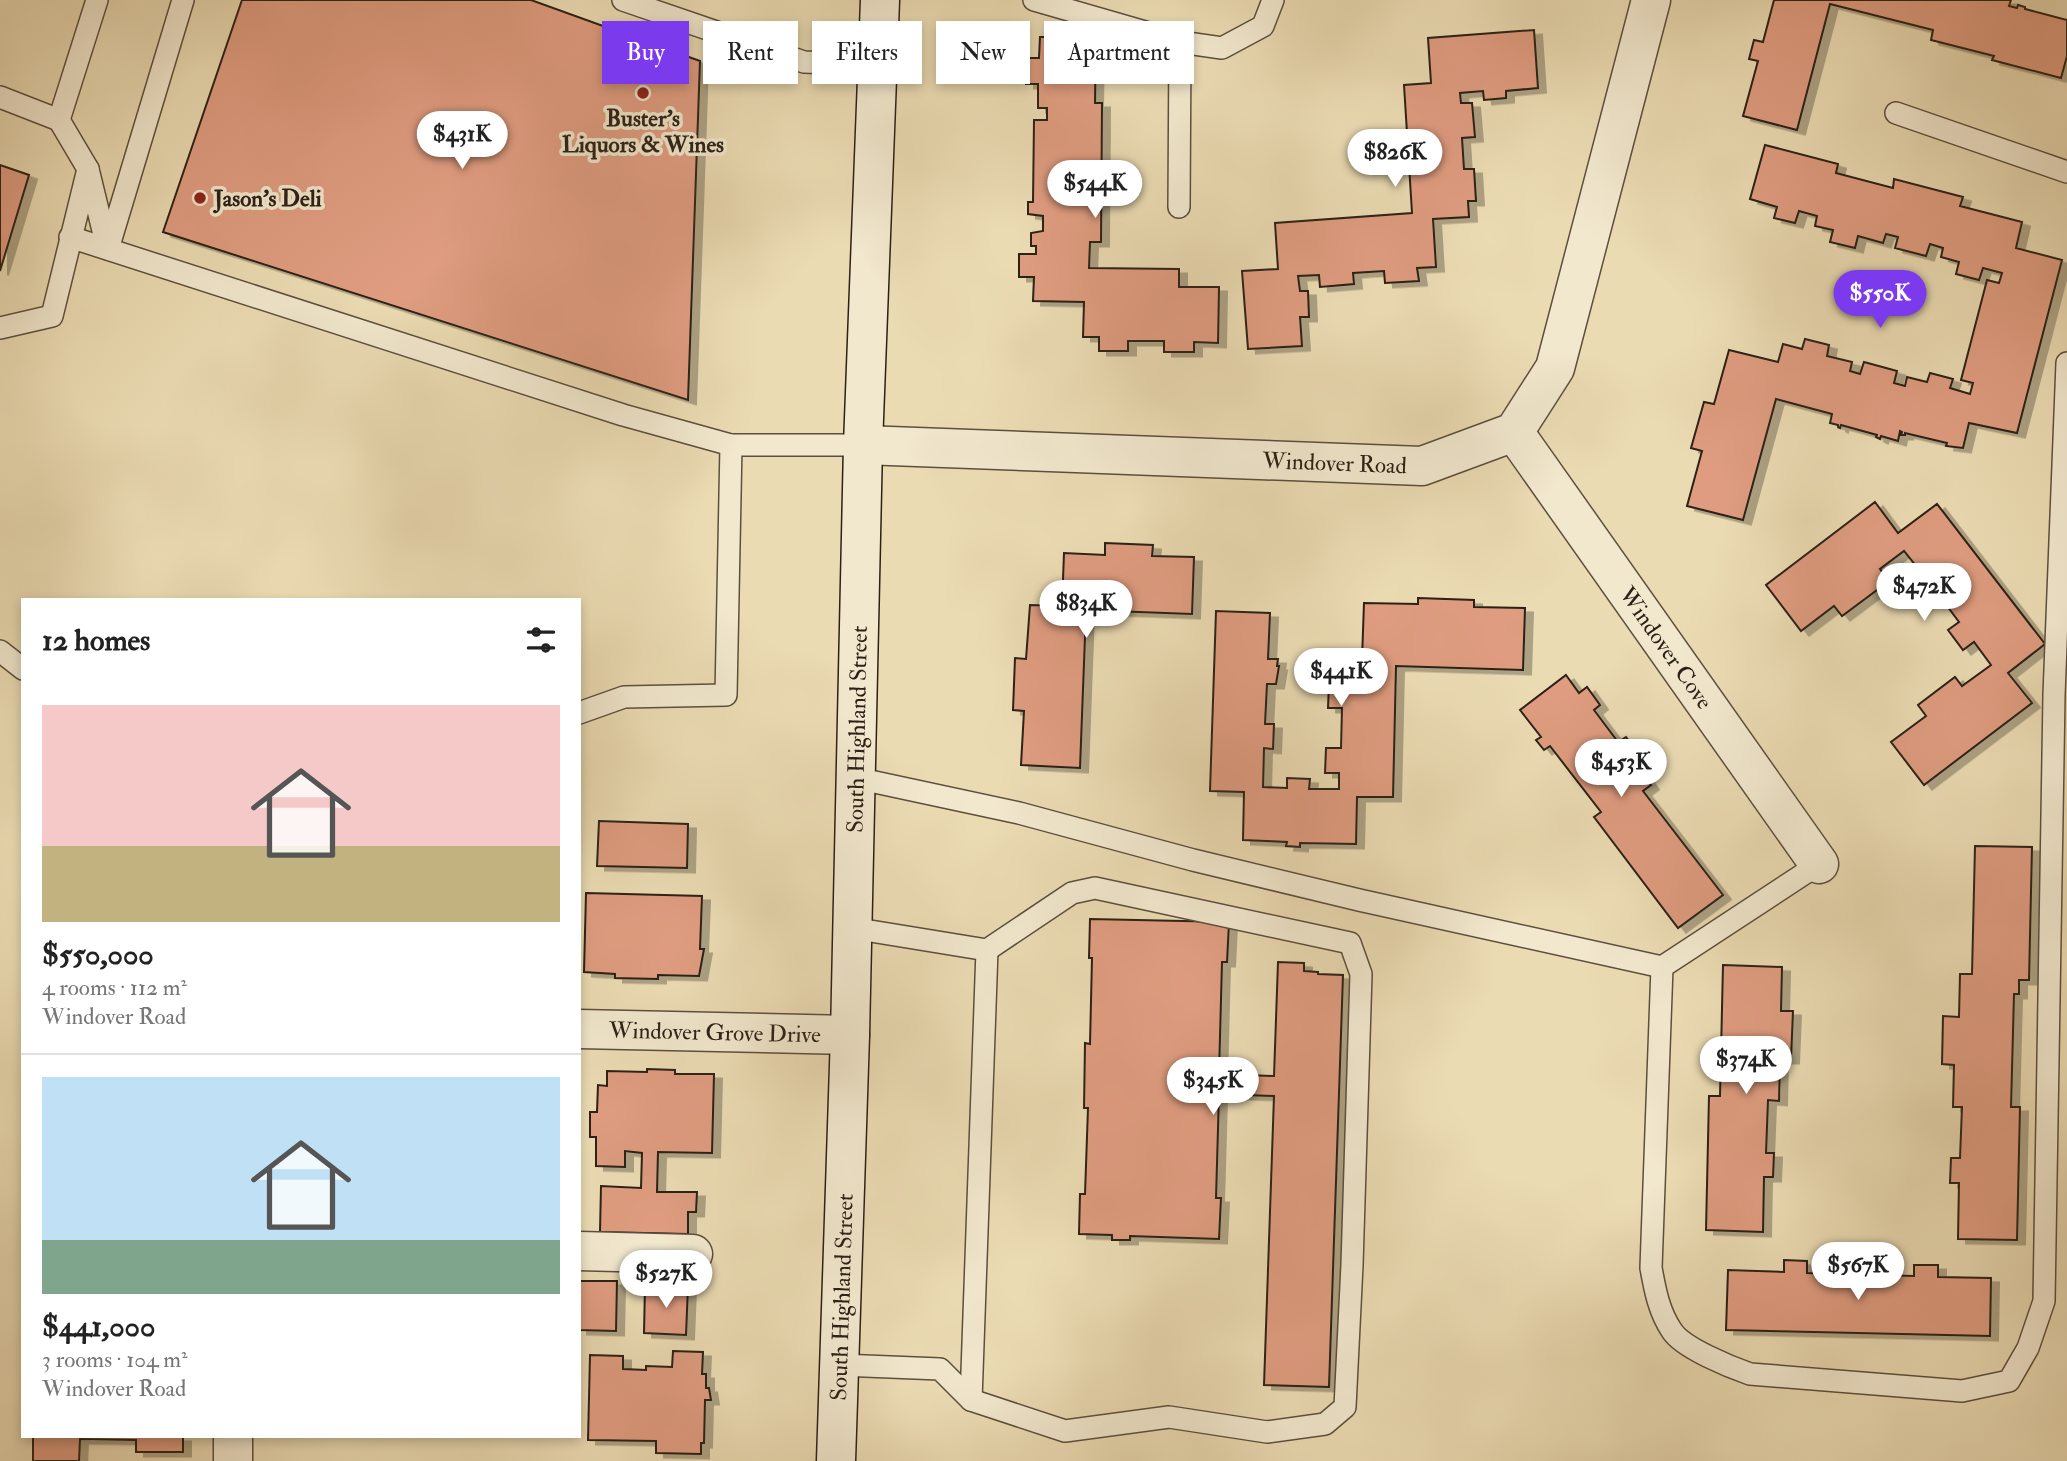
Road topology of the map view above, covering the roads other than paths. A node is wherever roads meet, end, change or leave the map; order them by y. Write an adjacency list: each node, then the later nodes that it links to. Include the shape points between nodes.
1 (97, 0): 16 (lane)
2 (183, 0): 21 (lane)
3 (623, 0): 11 (lane)
4 (880, 0): 8 (street, South Highland Street)
5 (1034, 0): 9 (lane)
6 (1273, 0): 10 (lane, via 1263,26 1222,48)
7 (1651, 0): 24 (street, via 1555,368)
8 (879, 21)
9 (1105, 21)
10 (1194, 45)
11 (812, 62)
12 (877, 84): 26 (street, South Highland Street)
13 (1180, 84): 19 (lane)
14 (0, 97): 16 (lane)
15 (1896, 113): 18 (lane)
16 (59, 120): 17 (lane)
17 (88, 169): 20 (lane); 21 (lane)
18 (2067, 172)
19 (1179, 207)
20 (70, 237): 21 (lane); 22 (lane, via 51,316)
21 (108, 249): 25 (lane, via 623,415)
22 (0, 327)
23 (2067, 363): 34 (lane, via 2054,709 2044,1301 2028,1348 2009,1381 1962,1391 1749,1374 1717,1363 1673,1334 1658,1303 1651,1268)
24 (1514, 432): 26 (street, Windover Road, via 1422,466); 31 (street, Windover Cove)
25 (731, 445): 26 (lane); 29 (lane, via 726,695 624,697)
26 (863, 445): 30 (street, South Highland Street)
27 (0, 651): 28 (lane)
28 (21, 667)
29 (581, 712)
30 (856, 778): 32 (street, South Highland Street); 34 (lane, via 1019,813 1346,897)
31 (1819, 864): 34 (lane)
32 (852, 928): 33 (lane); 36 (street, South Highland Street)
33 (987, 950): 40 (lane); 40 (lane, via 1072,893 1095,888 1350,943 1361,974 1352,1265 1345,1407 1325,1424 1266,1432 1169,1417 1065,1431)
34 (1662, 967)
35 (581, 1029): 36 (street, Windover Grove Drive)
36 (850, 1035): 39 (street, South Highland Street)
37 (581, 1251): 38 (street)
38 (693, 1254)
39 (840, 1365): 40 (lane, via 940,1368); 43 (street, South Highland Street)
40 (971, 1400)
41 (233, 1438): 42 (street)
42 (233, 1461)
43 (836, 1461)

